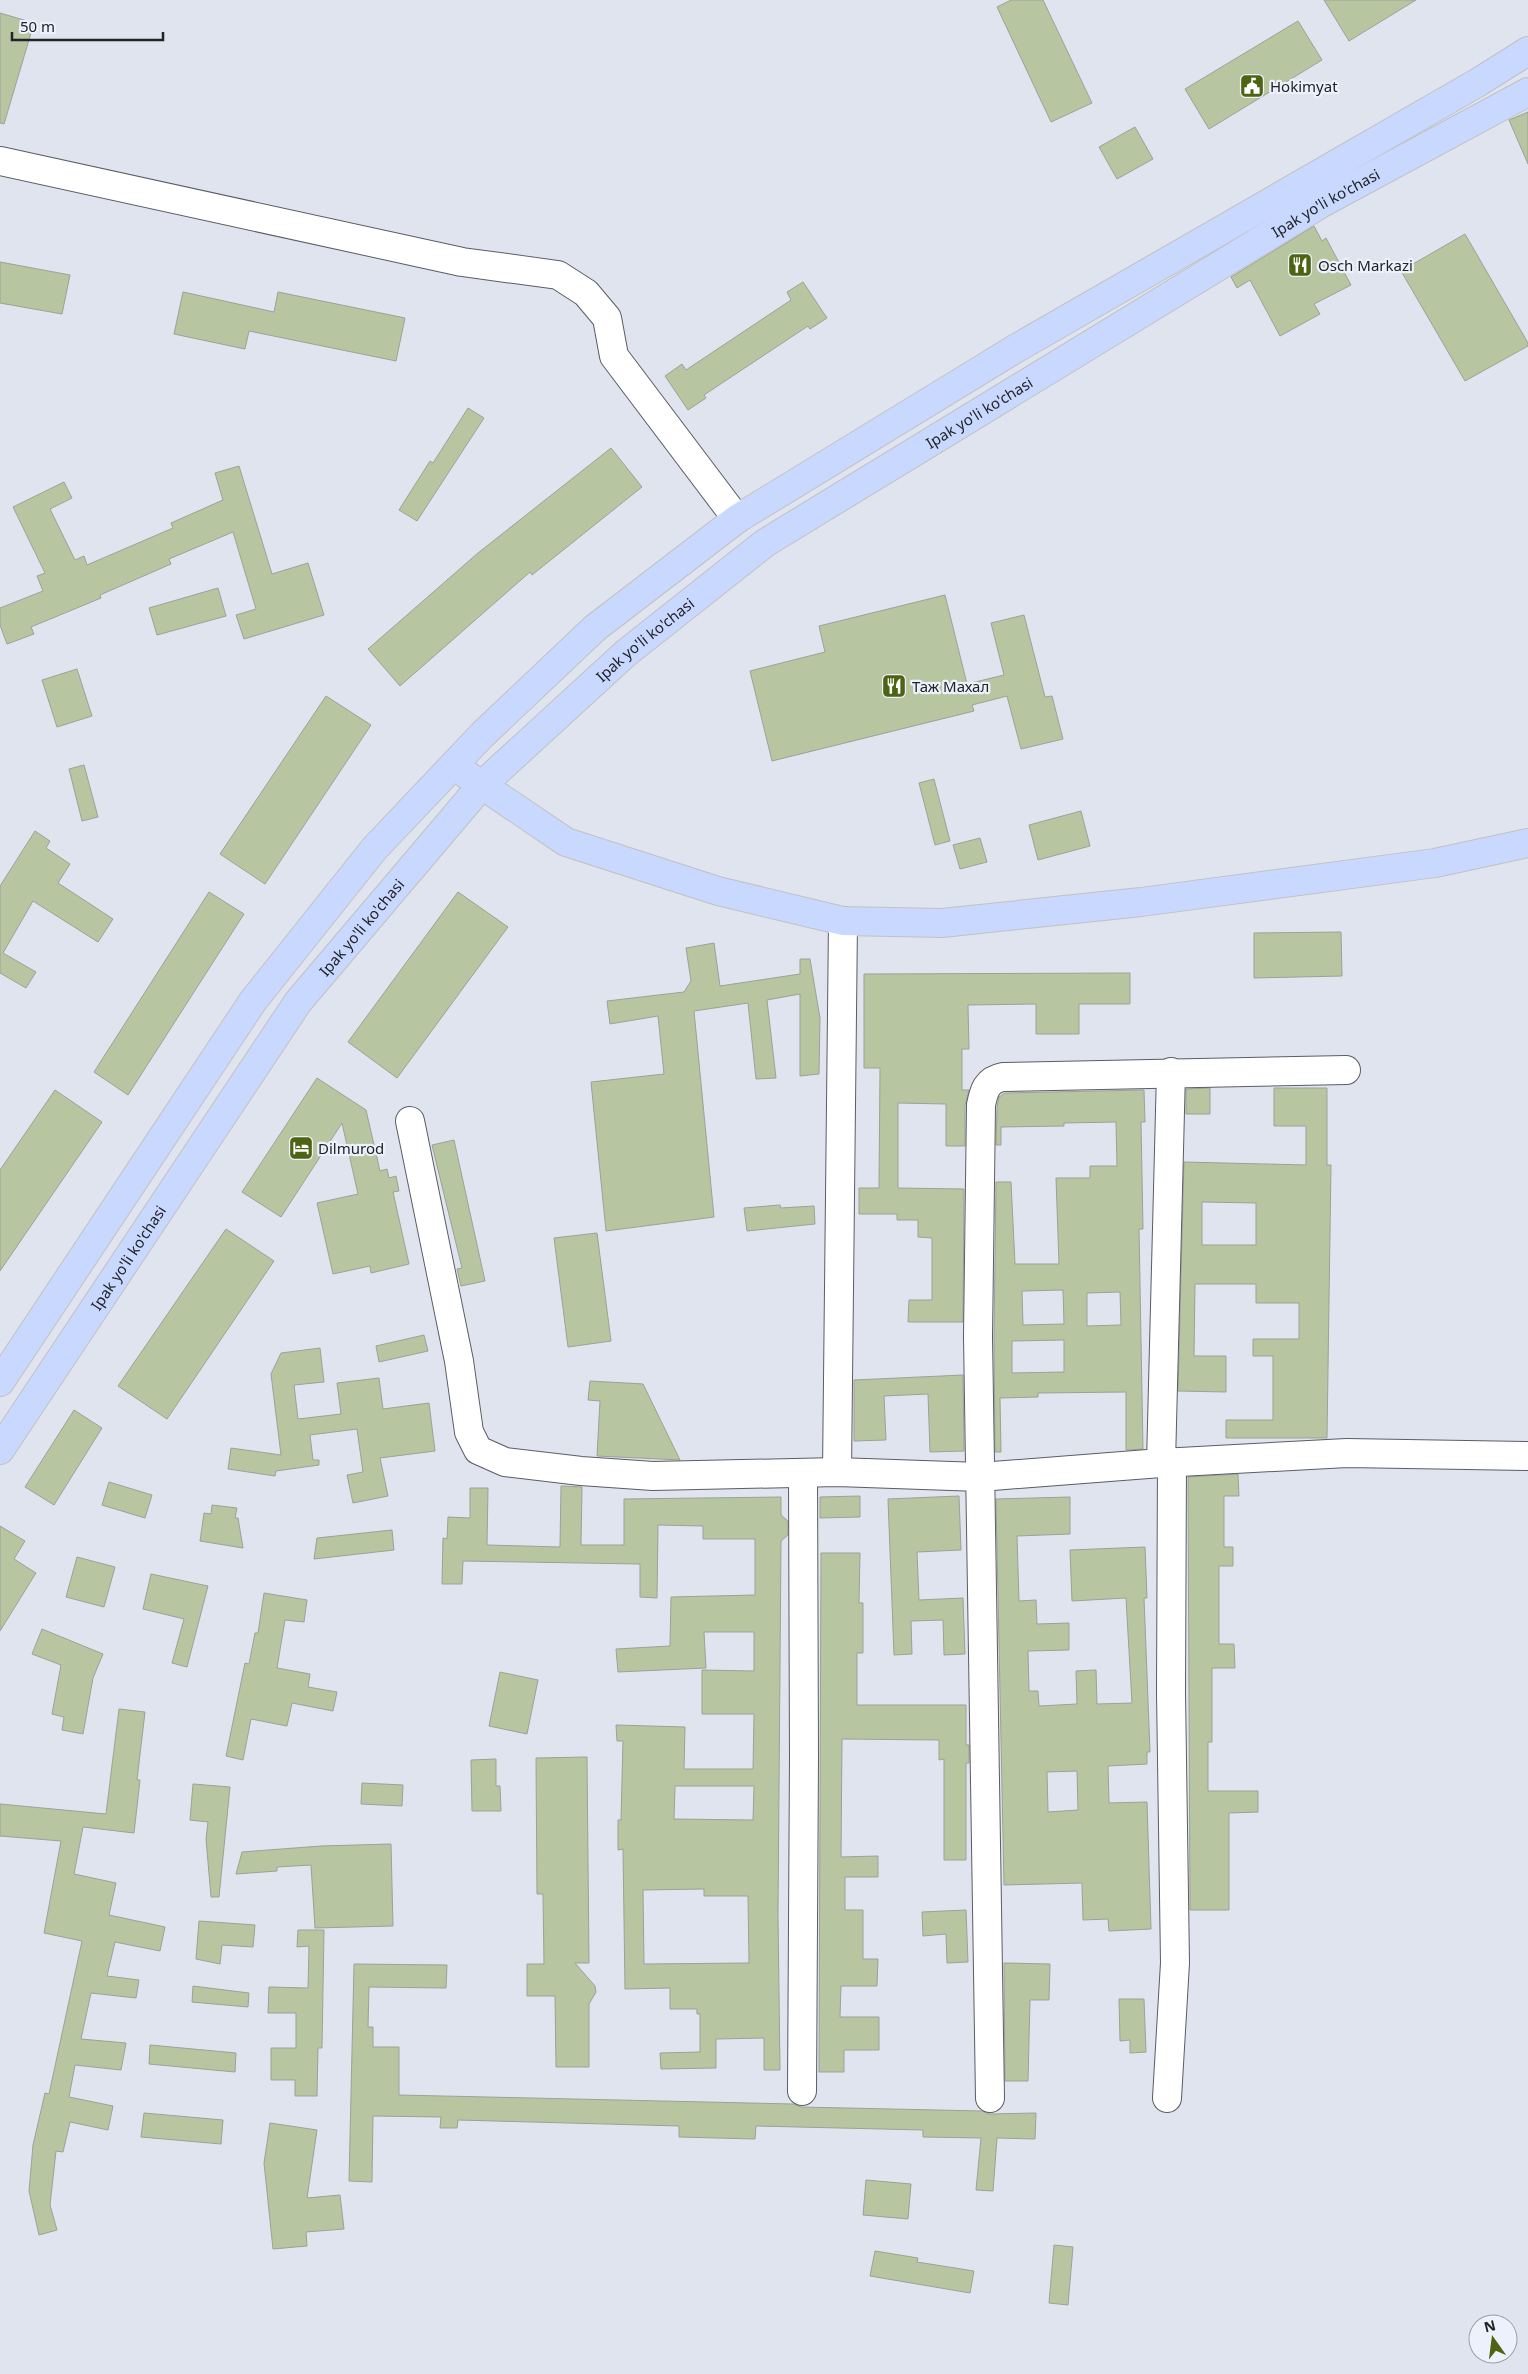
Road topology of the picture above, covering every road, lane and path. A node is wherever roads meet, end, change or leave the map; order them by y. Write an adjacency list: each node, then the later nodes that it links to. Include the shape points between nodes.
1 (1528, 51): 4 (main road, Ipak yo'li ko'chasi, via 1015,349)
2 (1528, 92): 6 (main road, Ipak yo'li ko'chasi, via 1322,203 765,543 626,653)
3 (0, 161): 4 (street, via 462,262 558,275 586,293 607,318 614,356)
4 (737, 519): 5 (main road, Ipak yo'li ko'chasi, via 596,628)
5 (453, 765): 6 (main road); 12 (main road, Ipak yo'li ko'chasi, via 374,849 253,1001)
6 (481, 786): 8 (main road, via 566,842 718,891); 13 (main road, Ipak yo'li ko'chasi, via 298,1002)
7 (1528, 843): 8 (main road, via 1435,863 1141,902 942,923)
8 (844, 921): 16 (street)
9 (1346, 1070): 10 (street)
10 (1171, 1072): 15 (street); 18 (street, via 1003,1076 993,1078 986,1085 981,1105 978,1207)
11 (410, 1121): 17 (street, via 459,1361 465,1413 469,1432 478,1450 505,1462 581,1472 654,1476)
12 (0, 1382)
13 (0, 1450)
14 (1528, 1456): 15 (street, via 1347,1453)
15 (1167, 1463): 18 (street); 21 (street, via 1175,1963)
16 (837, 1472): 17 (street); 18 (street)
17 (803, 1474): 19 (street)
18 (980, 1477): 20 (street)
19 (802, 2091)
20 (990, 2098)
21 (1167, 2098)

